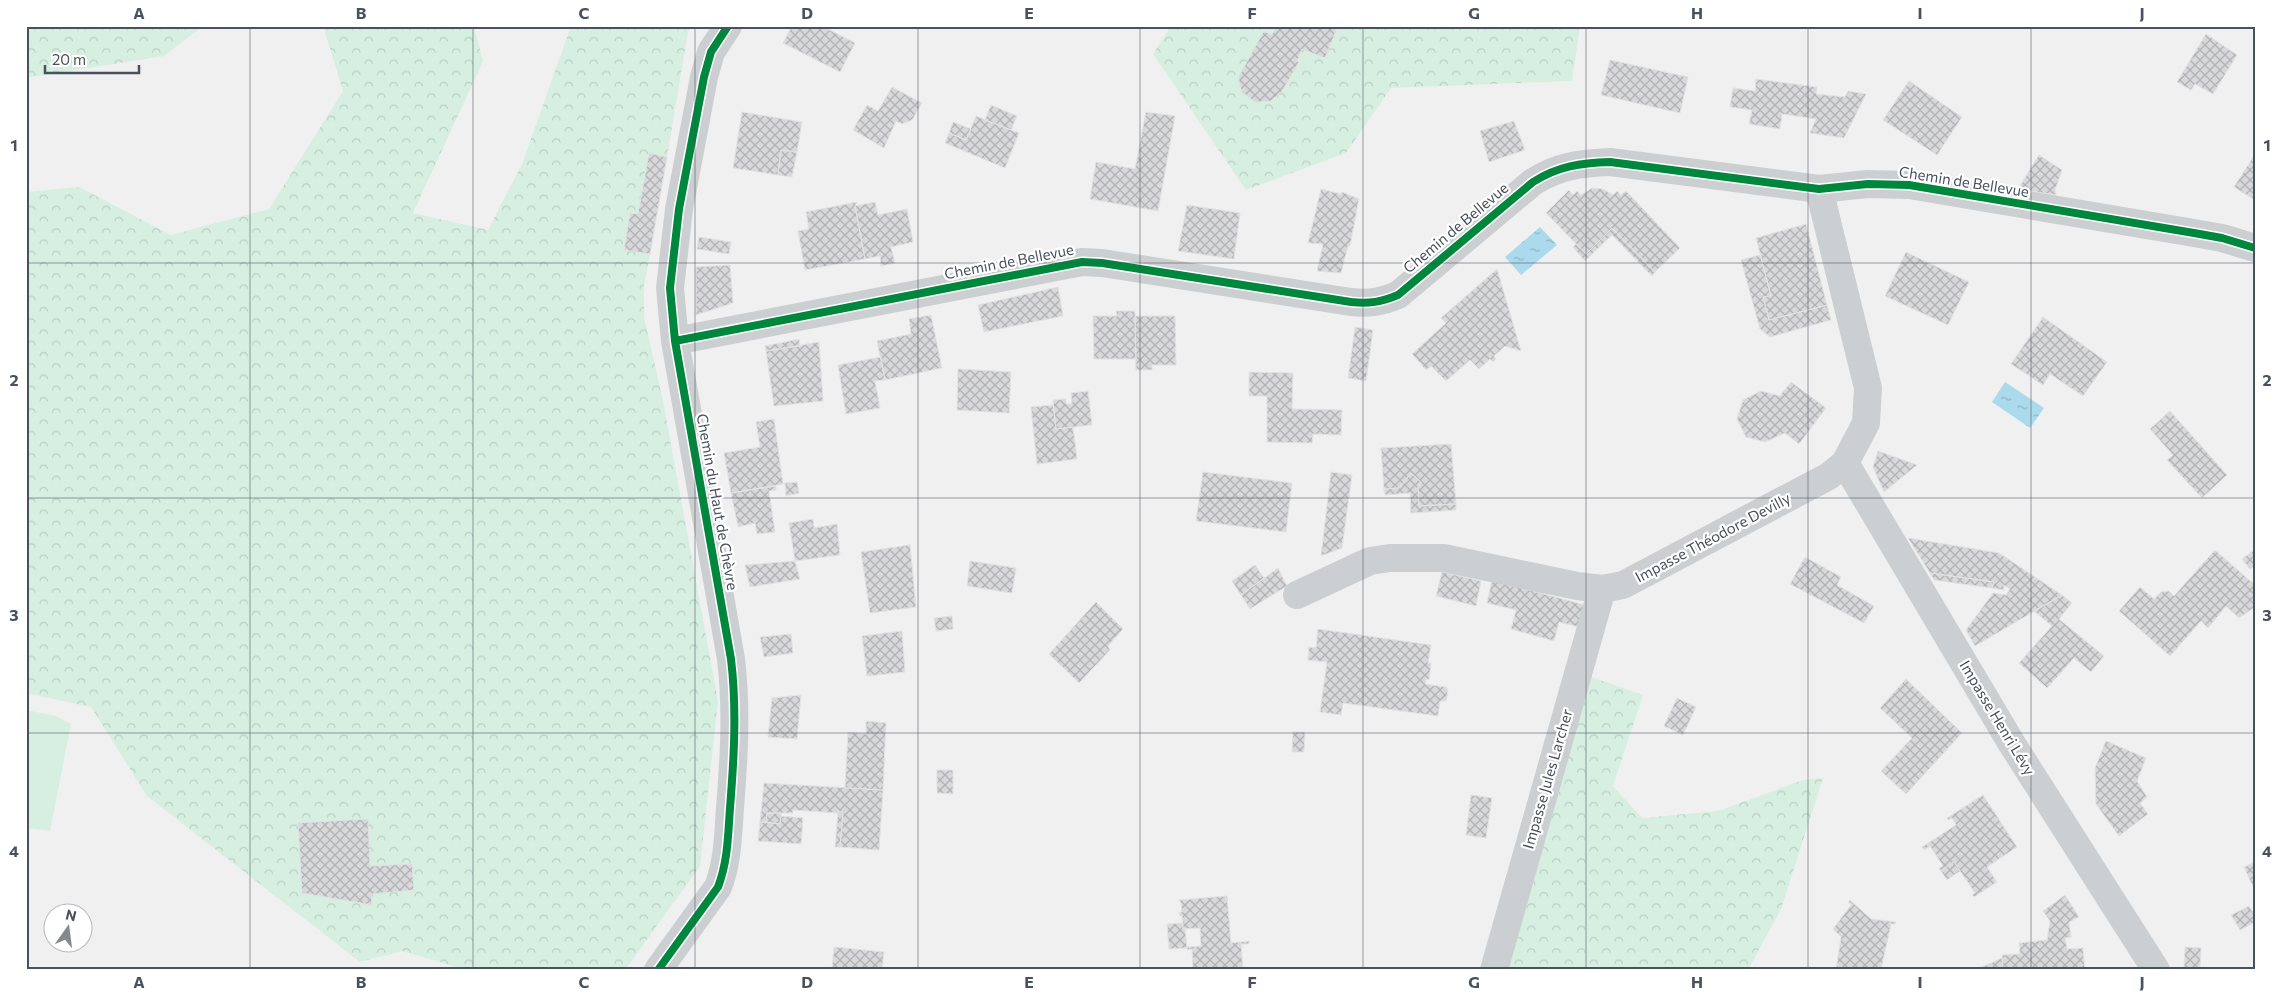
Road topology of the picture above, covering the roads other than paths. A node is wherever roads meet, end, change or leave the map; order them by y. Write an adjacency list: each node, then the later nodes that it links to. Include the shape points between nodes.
1 (728, 26): 4 (street, Chemin du Haut de Chèvre, via 711,52 704,77 680,209 670,288)
2 (1819, 188): 3 (street, Chemin de Bellevue, via 1868,184 1908,186 2222,238); 4 (street, Chemin de Bellevue, via 1591,162 1552,170 1533,182 1398,295 1383,302 1351,302 1082,262); 5 (street, Impasse Théodore Devilly, via 1868,388 1866,423)
3 (2255, 248)
4 (674, 341): 8 (street, Chemin du Haut de Chèvre, via 731,659 735,724 727,858 723,875 718,887)
5 (1845, 463): 6 (street, Impasse Théodore Devilly, via 1829,476 1624,585); 10 (street, Impasse Henri Lévy, via 2012,744)
6 (1602, 589): 7 (street, Impasse Théodore Devilly, via 1444,558 1390,558 1370,561); 9 (street, Impasse Jules Larcher)
7 (1297, 595)
8 (658, 970)
9 (1494, 970)
10 (2156, 970)

